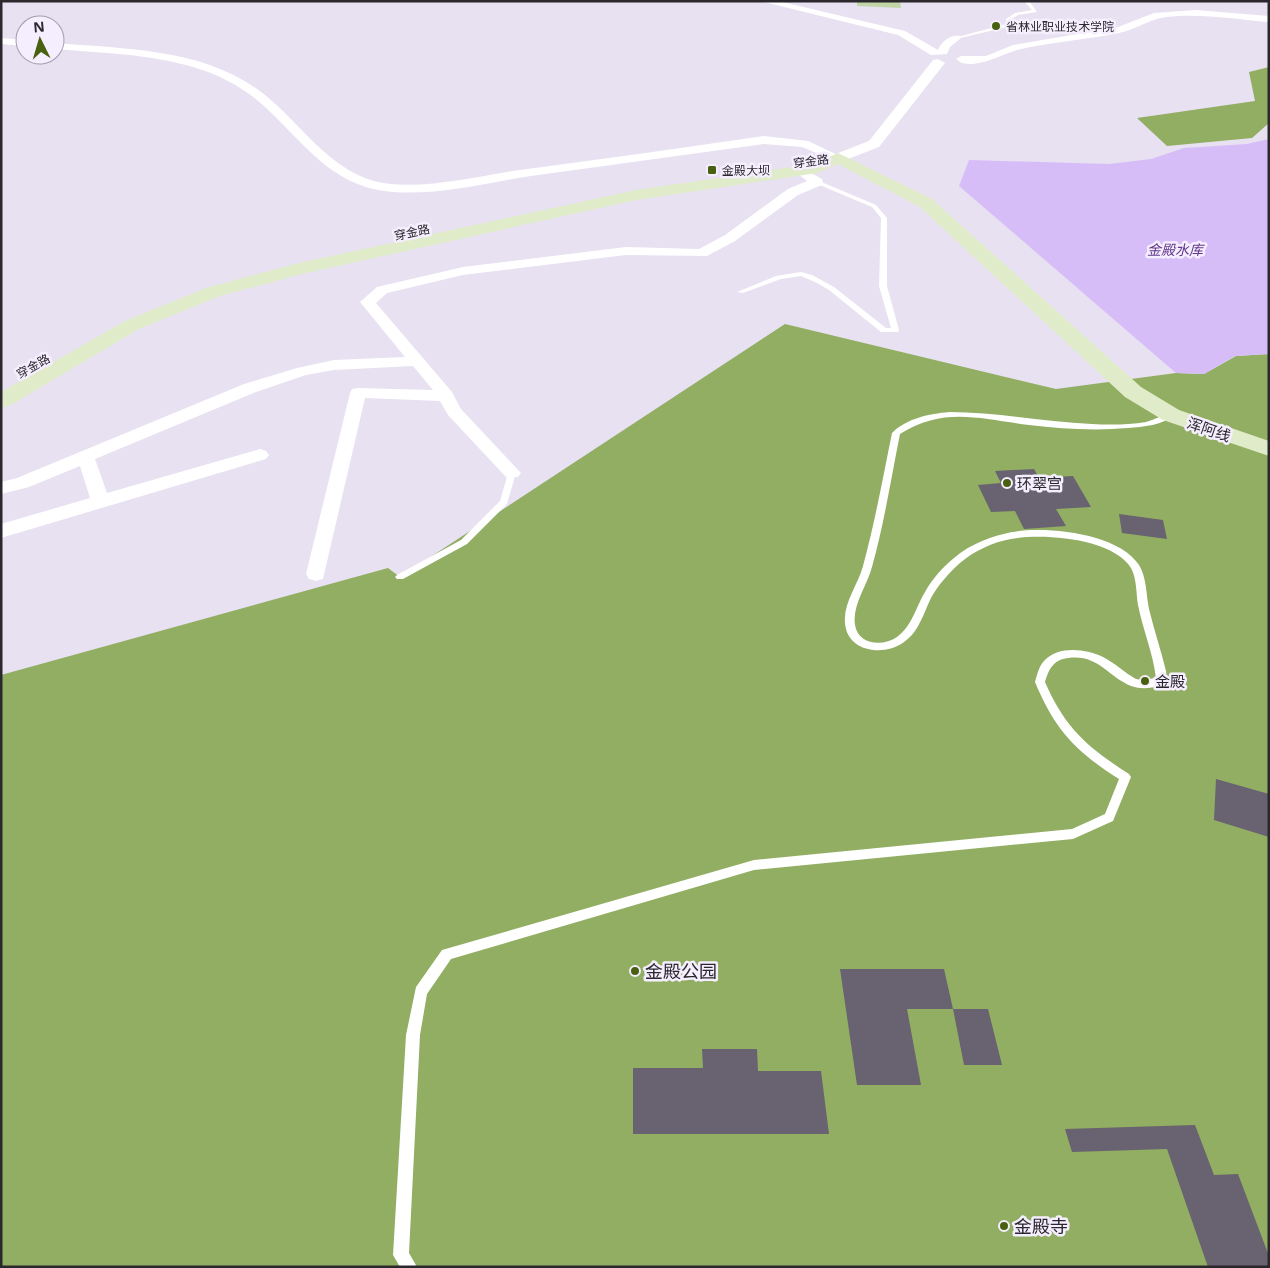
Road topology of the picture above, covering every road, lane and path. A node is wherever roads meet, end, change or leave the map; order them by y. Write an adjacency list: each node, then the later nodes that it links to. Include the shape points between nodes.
1 (765, 1): 8 (street, via 901,32)
2 (1026, 1): 4 (lane, via 1036,11 1013,15 1008,20 1009,25)
3 (1269, 19): 8 (street, via 1167,14 1120,30 1013,48 988,59 961,59 951,64)
4 (956, 38): 8 (street, via 945,45)
5 (1, 42): 6 (street)
6 (15, 43)
7 (65, 47): 9 (street, via 143,54 197,65 228,76 260,97 295,132 338,166 368,184 380,186 438,185 764,140 804,144)
8 (939, 56): 9 (street, via 874,144)
9 (838, 158): 10 (main road, 穿金路, via 817,168); 14 (main road, 穿金路, via 626,188 287,258 199,284 113,322); 17 (main road, 浑阿线, via 926,203 1105,368 1133,392)
10 (799, 170): 11 (street); 16 (main road, 穿金路, via 636,195 300,269 214,292 132,325)
11 (817, 182): 12 (lane, via 874,206 884,218 882,286 895,330 884,330 821,281 803,274); 13 (street, via 793,192 730,238 702,253 662,250 618,252 463,271 382,290 368,302)
12 (741, 292)
13 (416, 360): 15 (street); 20 (street, via 303,371 250,388)
14 (1, 384)
15 (446, 396): 21 (street, via 454,411); 25 (street, via 358,394)
16 (1, 401)
17 (1171, 416): 18 (main road, 浑阿线); 27 (lane, via 1147,424 1112,426 1046,424 964,415 923,418 907,424 896,433 868,568 850,618 853,635 860,643 871,647 894,644 908,631 938,580 959,558 995,538 1016,534 1062,535 1092,541 1118,552 1137,571 1162,681 1152,685 1139,684 1126,680 1097,659 1074,654 1052,660 1040,682 1066,731 1094,758 1125,776 1109,817 1073,834 754,865 447,954 421,992 413,1036 401,1255)
18 (1269, 450)
19 (260, 454): 23 (street)
20 (86, 458): 22 (street); 23 (street)
21 (512, 474): 26 (lane, via 504,502 464,542)
22 (1, 488)
23 (101, 502): 24 (street)
24 (1, 531)
25 (316, 574)
26 (400, 577)
27 (410, 1267)

